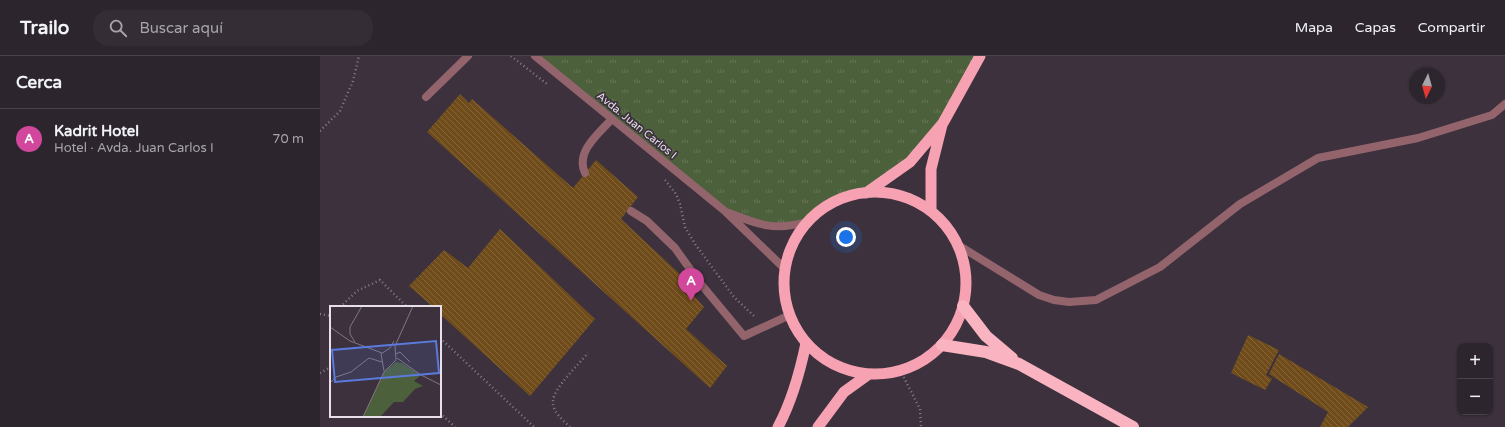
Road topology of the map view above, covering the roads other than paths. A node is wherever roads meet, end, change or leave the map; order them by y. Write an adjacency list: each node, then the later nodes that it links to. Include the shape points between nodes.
1 (468, 56): 4 (street)
2 (535, 56): 6 (street, Avda. Juan Carlos I)
3 (980, 56): 7 (highway)
4 (426, 97)
5 (1505, 104): 14 (street, via 1492,115 1418,138 1318,158 1240,204 1160,267 1096,300 1069,302 1039,295)
6 (612, 118): 8 (street, via 584,152 582,159); 12 (street, Avda. Juan Carlos I)
7 (943, 123): 9 (highway, via 910,162); 11 (highway, via 931,169)
8 (585, 173)
9 (866, 193): 11 (highway, via 889,193 911,200); 13 (highway, via 844,198 824,208)
10 (631, 211): 17 (street, via 646,221 675,248 744,336)
11 (931, 211): 14 (highway)
12 (726, 212): 13 (street, Avda. Juan Carlos I, via 759,225 773,227); 15 (street, Avda. Juan Carlos I)
13 (807, 222): 15 (highway, via 792,244)
14 (958, 244): 16 (highway, via 964,265)
15 (785, 269): 17 (highway, via 784,293)
16 (963, 306): 19 (highway, via 955,327); 20 (highway, via 986,336)
17 (790, 315): 18 (highway)
18 (806, 343): 21 (highway, via 824,358 845,369); 22 (highway, via 799,375)
19 (942, 345): 20 (highway, via 986,352); 21 (highway, via 923,360 900,370)
20 (1019, 364): 24 (highway)
21 (869, 374): 23 (highway, via 844,392)
22 (778, 427)
23 (818, 427)
24 (1133, 427)

